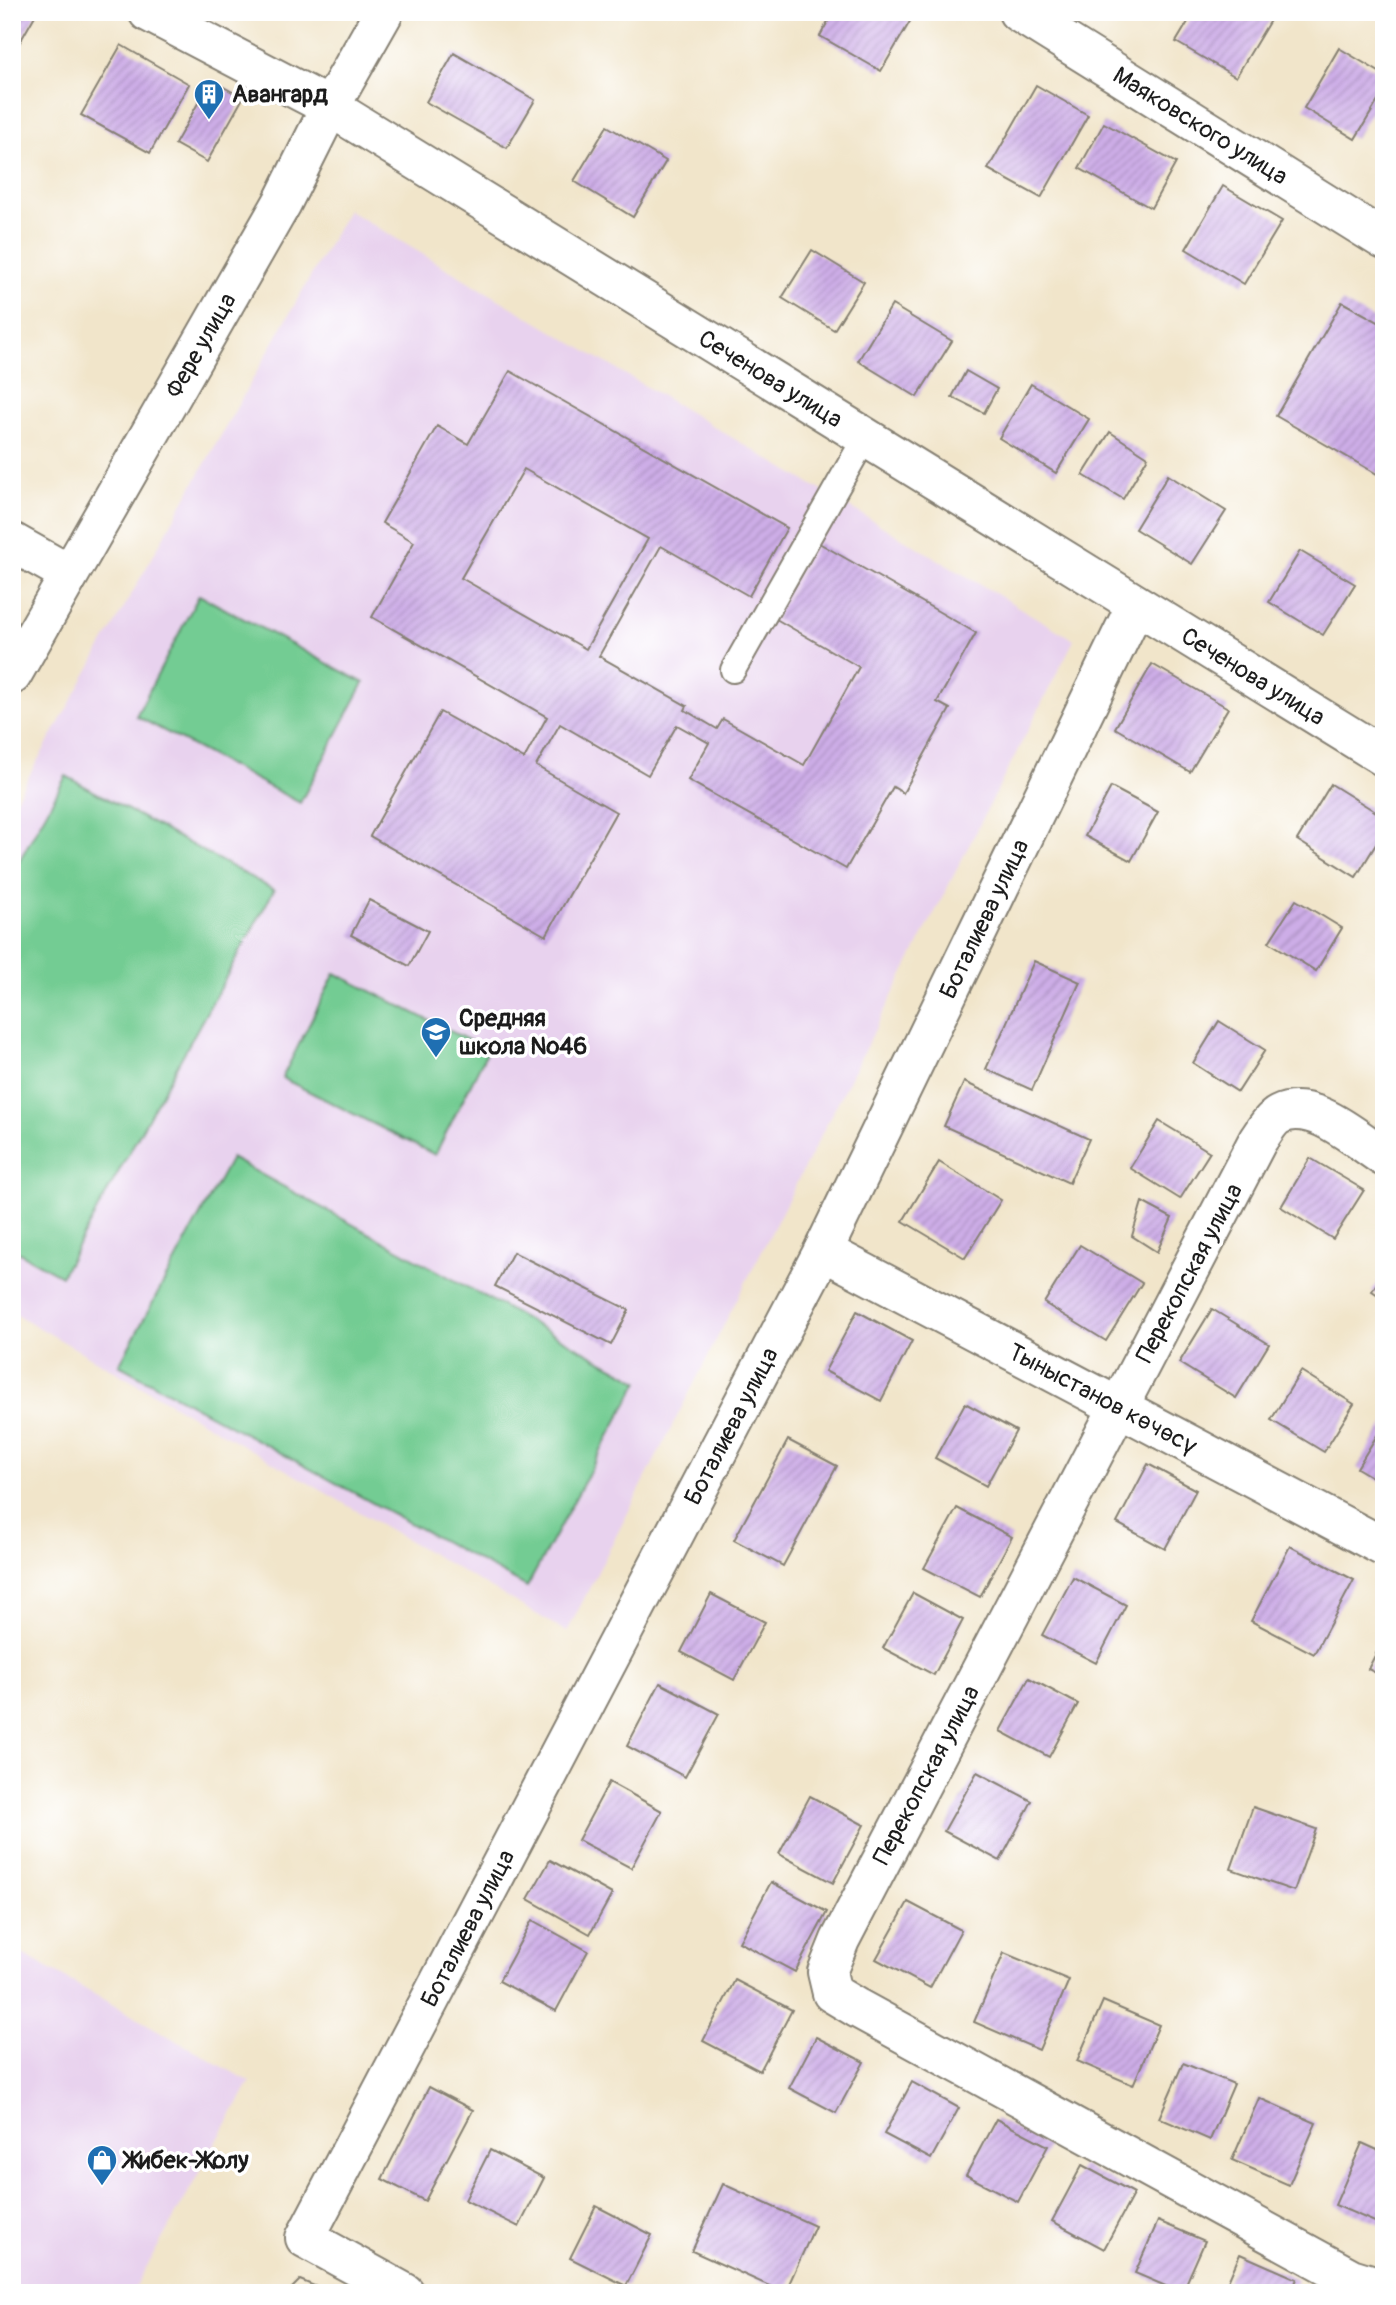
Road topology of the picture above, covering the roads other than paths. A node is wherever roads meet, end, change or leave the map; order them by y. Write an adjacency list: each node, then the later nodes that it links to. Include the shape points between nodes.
1 (148, 12): 4 (street, Сеченова улица)
2 (384, 12): 4 (street, Фере улица)
3 (1018, 12): 5 (street, Маяковского улица)
4 (330, 107): 6 (street, Сеченова улица); 8 (street, Фере улица, via 282,203)
5 (1384, 240)
6 (865, 438): 9 (street, Сеченова улица); 10 (lane)
7 (12, 542): 8 (street)
8 (69, 573): 11 (street, Фере улица)
9 (1136, 605): 12 (street, Сеченова улица); 14 (street, Боталиева улица)
10 (733, 670)
11 (12, 675)
12 (1384, 757)
13 (1384, 1157): 15 (street, Перекопская улица, via 1322,1117 1297,1110 1277,1115 1258,1140)
14 (823, 1251): 15 (street, Тыныстанов көчөсү); 18 (street, Боталиева улица, via 304,2238)
15 (1119, 1408): 16 (street, Тыныстанов көчөсү); 17 (street, Перекопская улица, via 840,1940 827,1972 832,1993 1351,2278)
16 (1384, 1547)
17 (1384, 2288)
18 (405, 2293)

